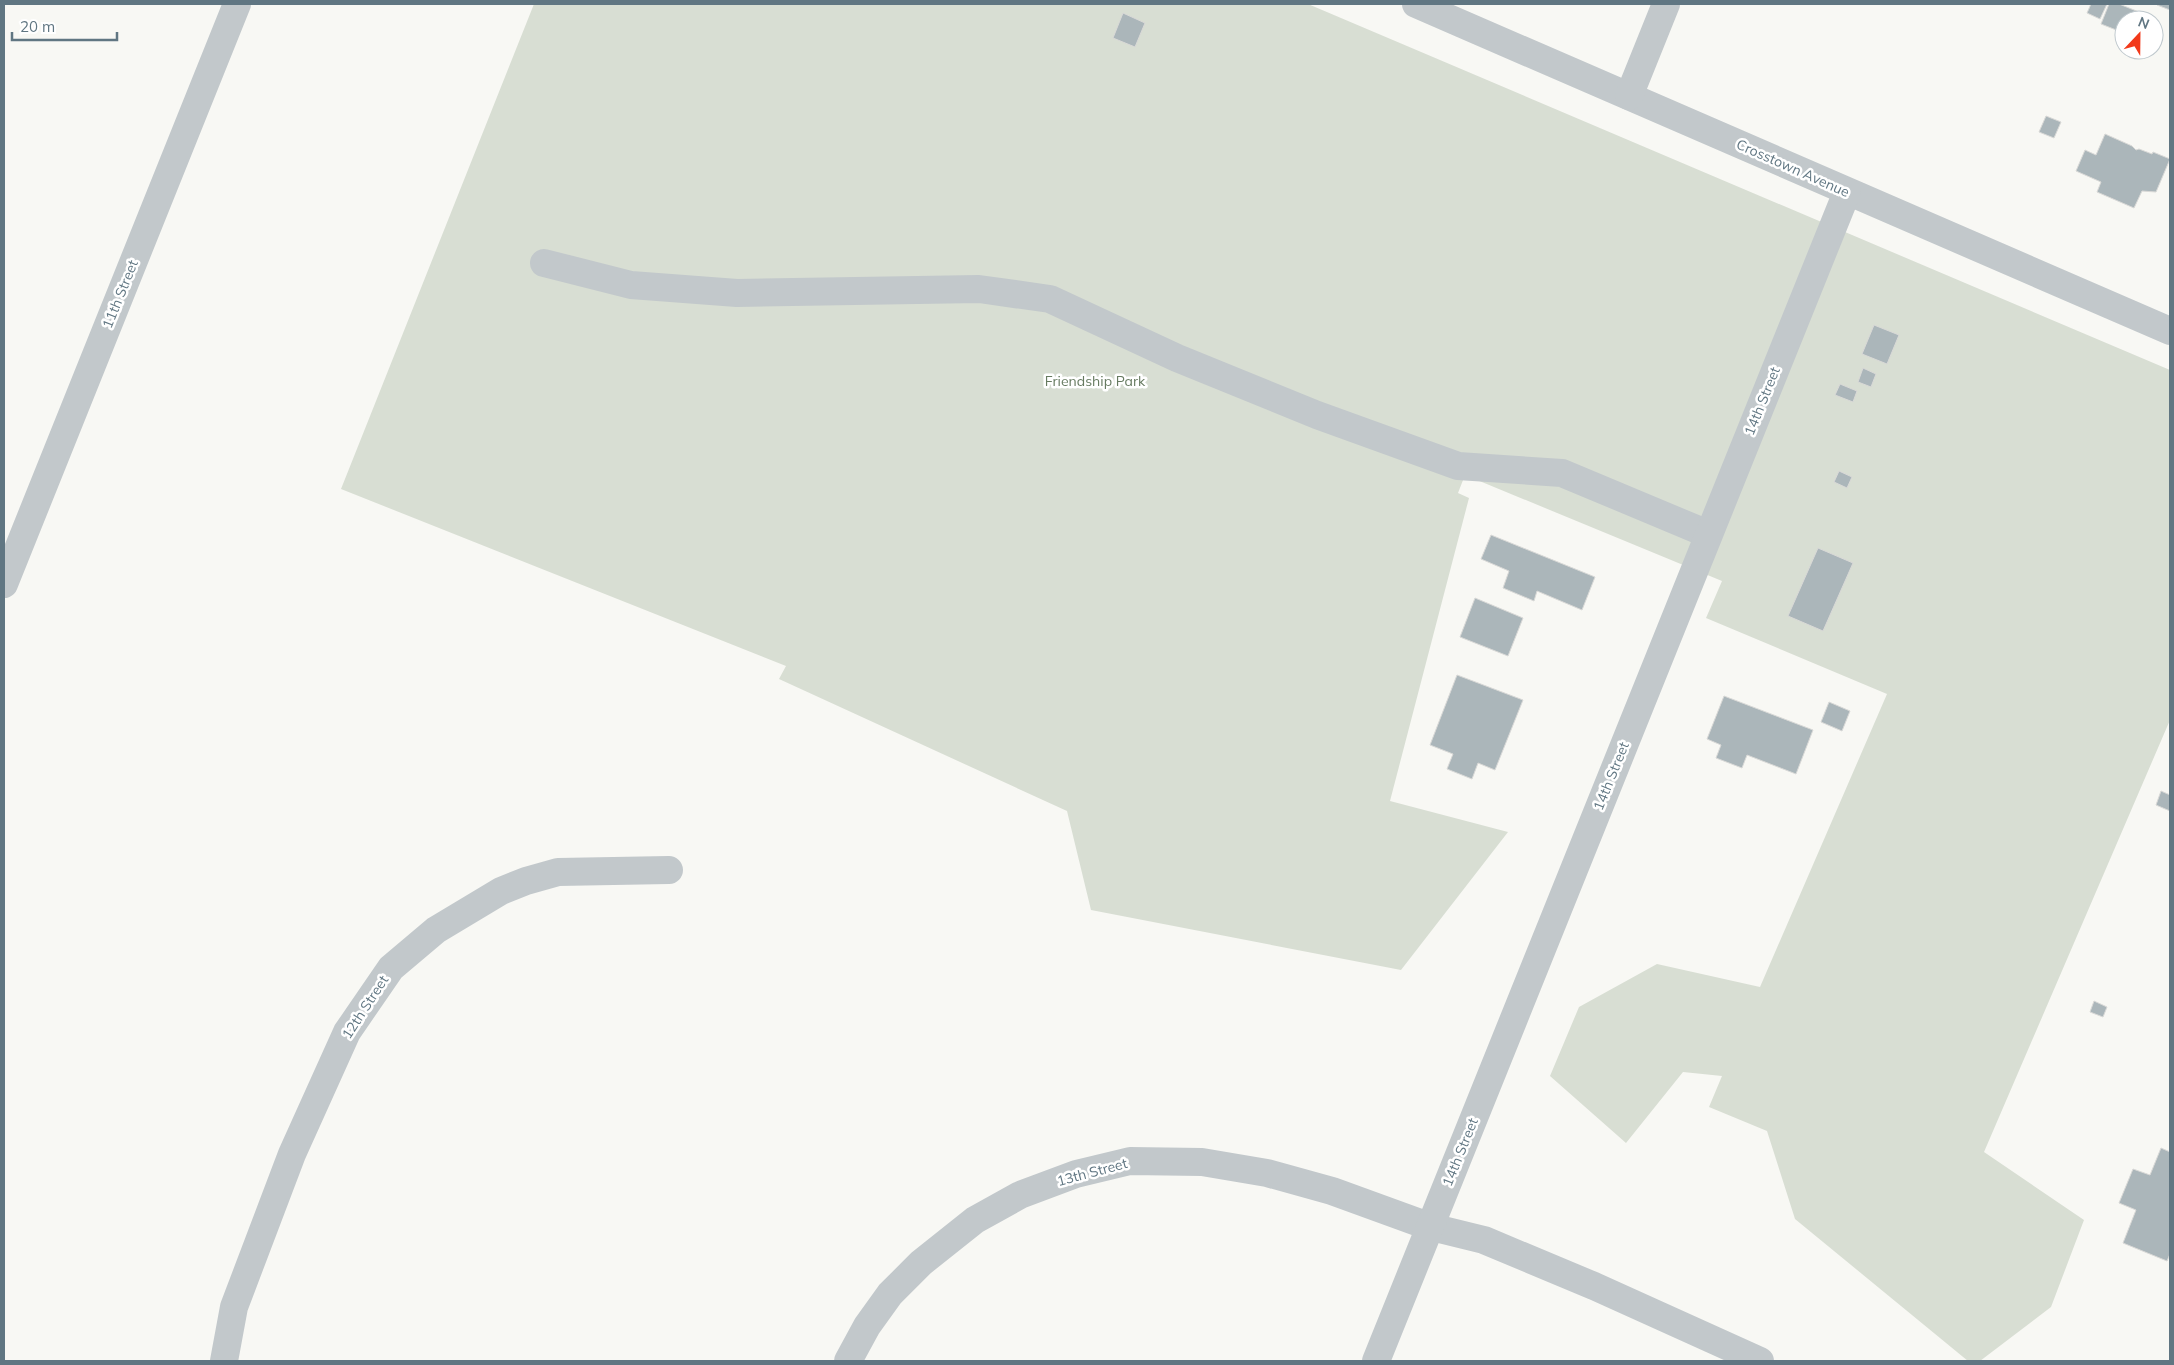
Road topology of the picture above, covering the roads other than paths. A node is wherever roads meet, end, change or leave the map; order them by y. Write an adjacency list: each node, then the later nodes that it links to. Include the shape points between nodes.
1 (236, 4): 9 (street, 11th Street)
2 (1416, 4): 4 (street, Crosstown Avenue)
3 (1666, 4): 4 (street)
4 (1629, 96): 5 (street, Crosstown Avenue)
5 (1847, 192): 7 (street, Crosstown Avenue); 8 (street, 14th Street)
6 (544, 263): 8 (street, via 631,285 737,293 979,289 1050,299 1176,358 1458,466 1562,473)
7 (2170, 331)
8 (1708, 534): 11 (street, 14th Street)
9 (4, 584)
10 (669, 870): 12 (street, 12th Street, via 558,872 526,881 501,891 436,930 391,968 347,1032 292,1154 234,1307)
11 (1431, 1227): 13 (street, 13th Street, via 1332,1191 1267,1173 1202,1162 1130,1161 1076,1174 1020,1195 975,1220 921,1263 890,1294); 14 (street, 14th Street); 15 (street, 13th Street, via 1484,1240)
12 (224, 1361)
13 (848, 1361)
14 (1376, 1361)
15 (1760, 1361)

